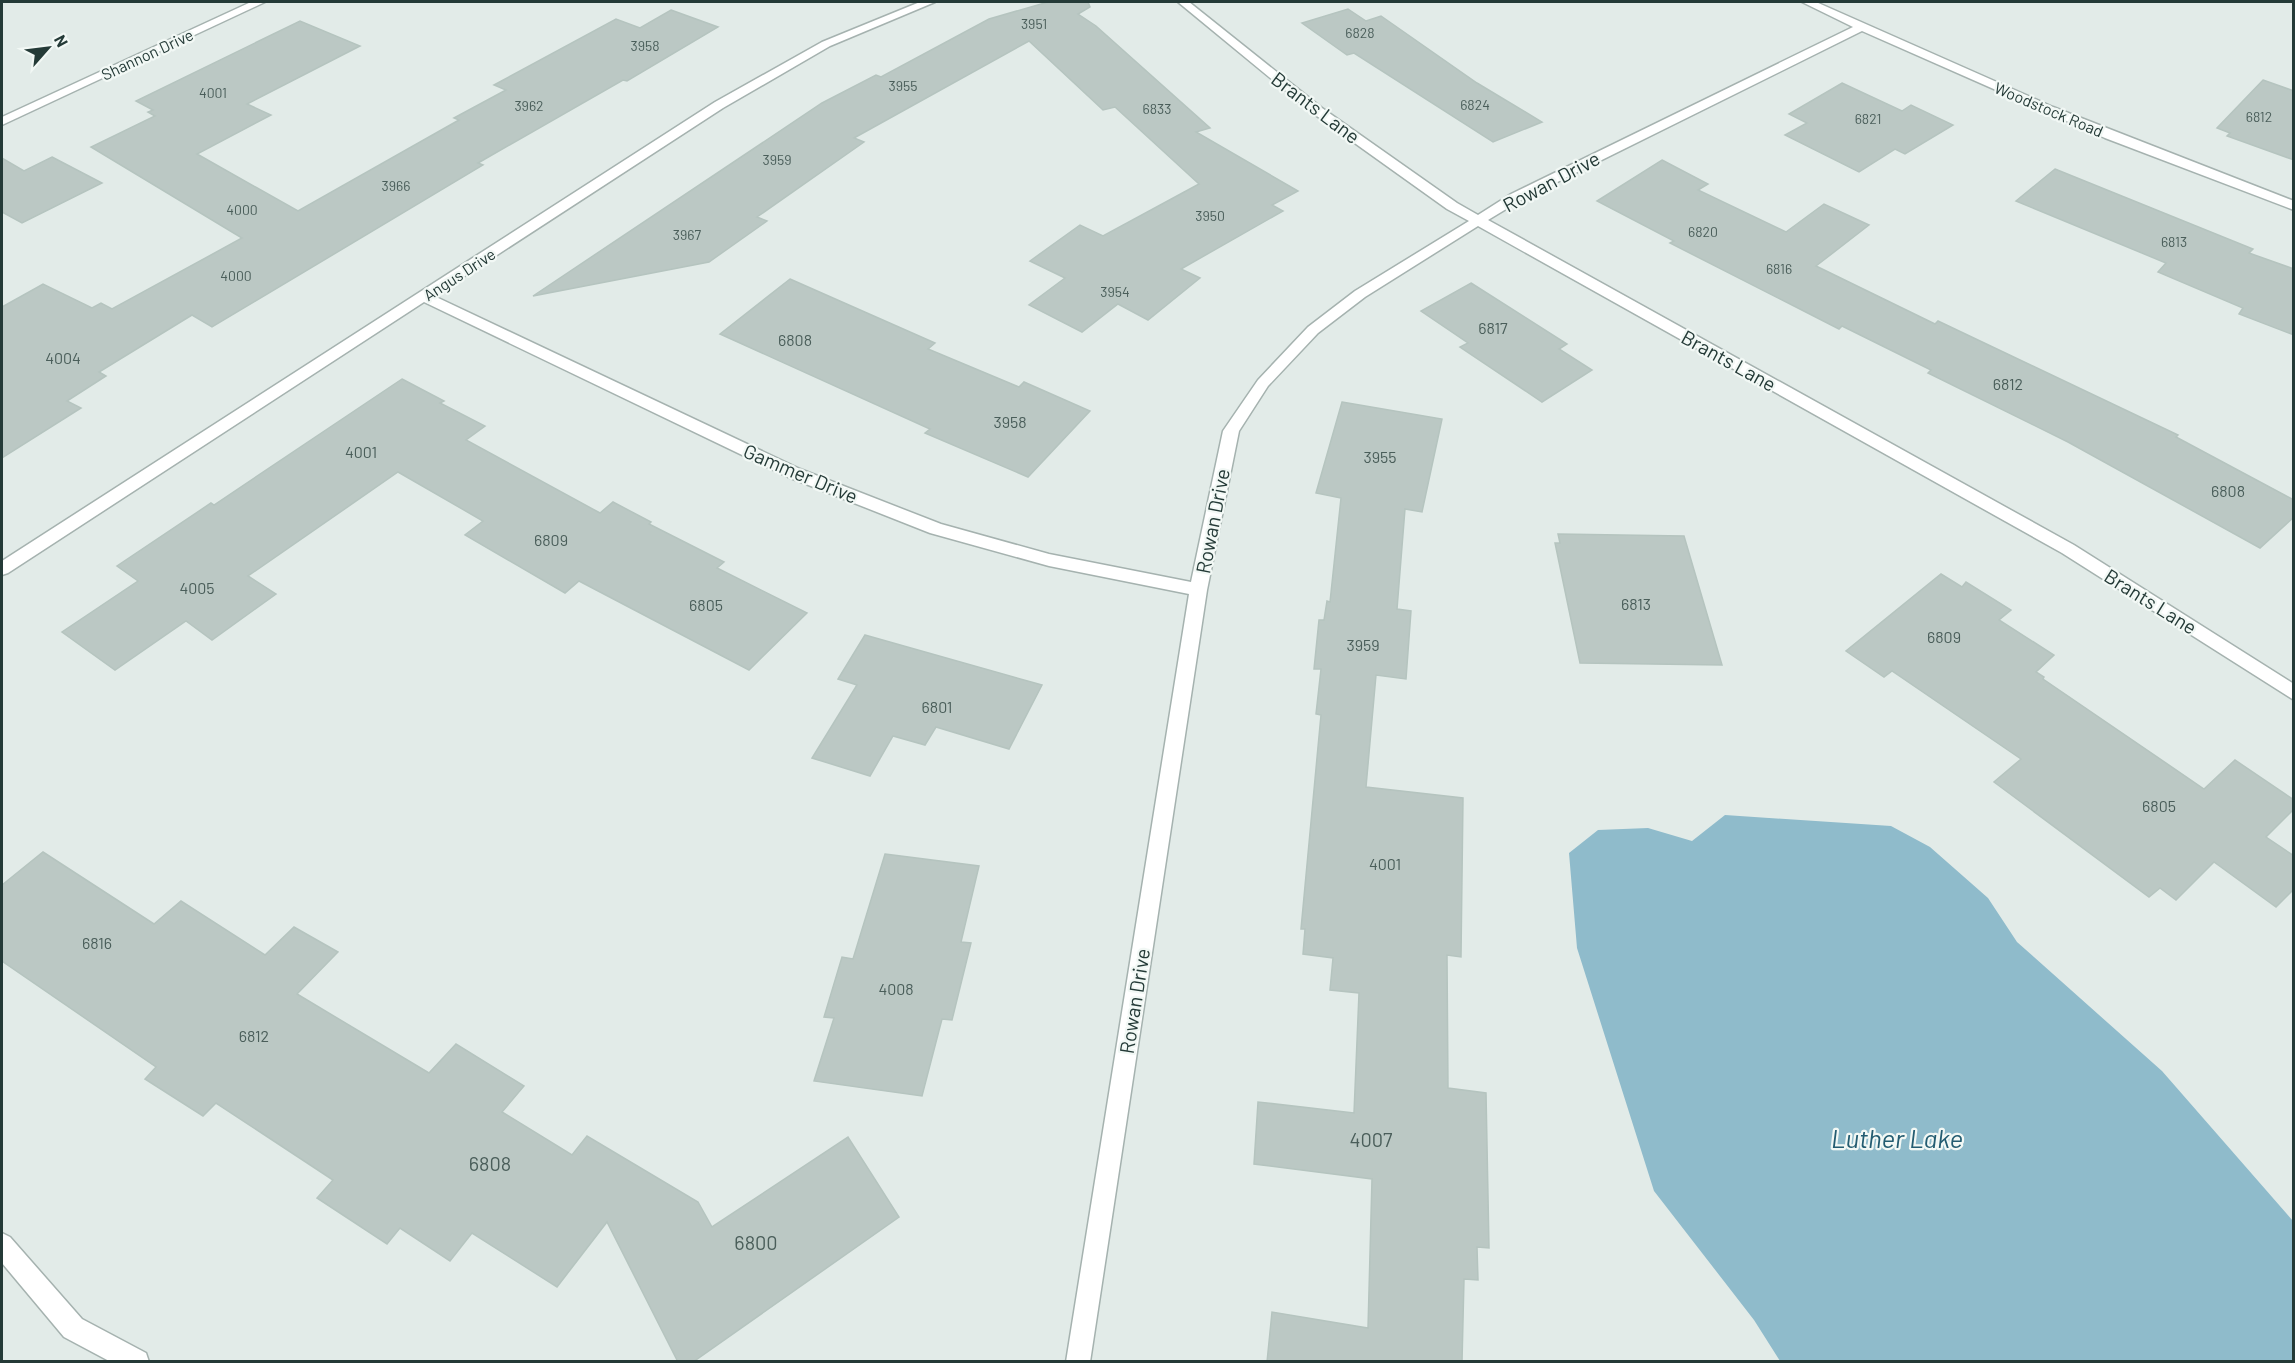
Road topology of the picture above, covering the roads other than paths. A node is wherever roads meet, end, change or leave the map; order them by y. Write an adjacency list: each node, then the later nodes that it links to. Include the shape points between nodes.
1 (259, 2): 6 (street, Shannon Drive)
2 (928, 2): 9 (street, Angus Drive, via 826,44 719,105)
3 (1183, 2): 8 (street, Brants Lane, via 1318,111)
4 (1808, 2): 5 (street, Woodstock Road)
5 (1862, 27): 7 (street, Woodstock Road, via 2197,171); 8 (street, Rowan Drive, via 1516,197)
6 (2, 121)
7 (2294, 206)
8 (1479, 221): 11 (street, Rowan Drive, via 1360,294 1313,330 1263,383 1231,431); 12 (street, Brants Lane, via 2068,549)
9 (424, 297): 10 (street, Angus Drive); 11 (street, Gammer Drive, via 794,473 936,529 1049,560)
10 (2, 569)
11 (1198, 590): 15 (street, Rowan Drive)
12 (2294, 693)
13 (2, 1245): 14 (street, via 73,1328)
14 (137, 1362)
15 (1078, 1362)

